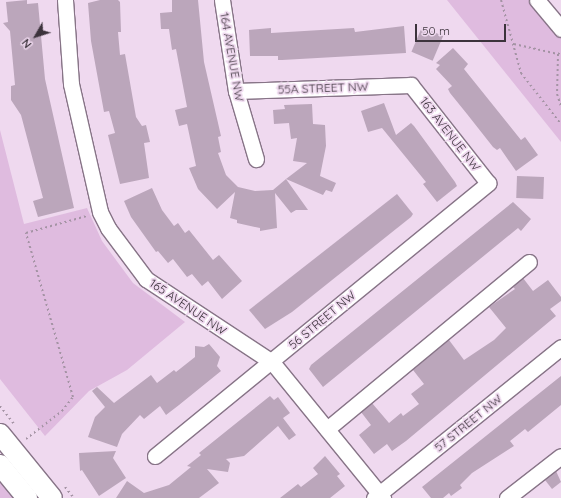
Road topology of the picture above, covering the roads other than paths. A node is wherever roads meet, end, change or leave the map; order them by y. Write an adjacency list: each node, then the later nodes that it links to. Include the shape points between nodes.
1 (65, 0): 11 (street, 165 AVENUE NW, via 71,84 100,212 108,228 146,279)
2 (222, 0): 6 (street, 164 AVENUE NW)
3 (537, 0): 4 (street)
4 (561, 29)
5 (411, 85): 6 (street, 55A STREET NW); 8 (street, 163 AVENUE NW)
6 (236, 91): 7 (street, 164 AVENUE NW)
7 (256, 159)
8 (488, 182): 11 (street, 56 STREET NW)
9 (529, 262): 12 (street)
10 (561, 347): 17 (street, 57 STREET NW)
11 (272, 362): 12 (street, 165 AVENUE NW); 14 (street, 56 STREET NW)
12 (327, 429): 17 (street, 165 AVENUE NW)
13 (0, 434): 19 (main road)
14 (155, 456)
15 (561, 456): 20 (street)
16 (0, 465): 18 (main road)
17 (379, 497)
18 (27, 498)
19 (52, 498)
20 (507, 498)

